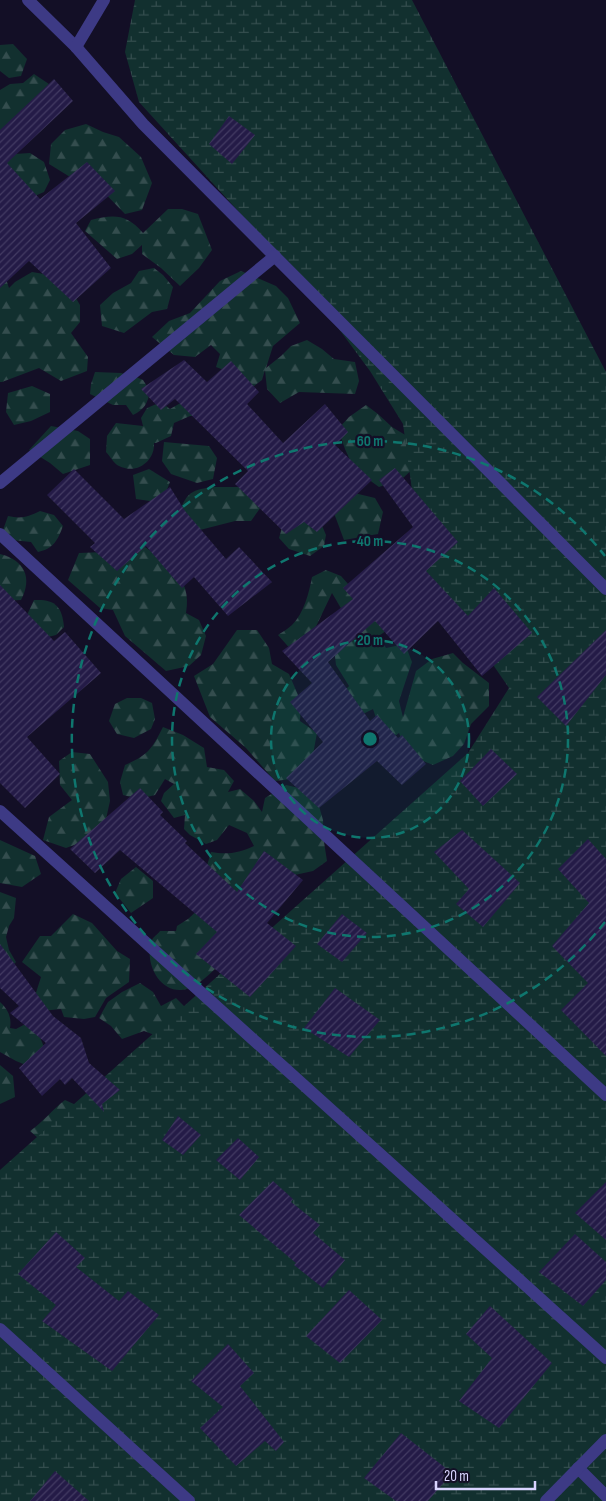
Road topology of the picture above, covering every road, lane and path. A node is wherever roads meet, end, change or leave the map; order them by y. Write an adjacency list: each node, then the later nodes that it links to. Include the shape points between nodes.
1 (28, 0): 3 (street)
2 (104, 0): 3 (street)
3 (76, 47): 4 (street, via 143,124)
4 (275, 256): 5 (street); 7 (street)
5 (0, 483)
6 (0, 534): 9 (street)
7 (606, 589)
8 (0, 811): 11 (street)
9 (606, 1095)
10 (0, 1329): 15 (street)
11 (606, 1358)
12 (606, 1440): 13 (street)
13 (578, 1468): 14 (street); 16 (street)
14 (606, 1496)
15 (189, 1501)
16 (546, 1501)

